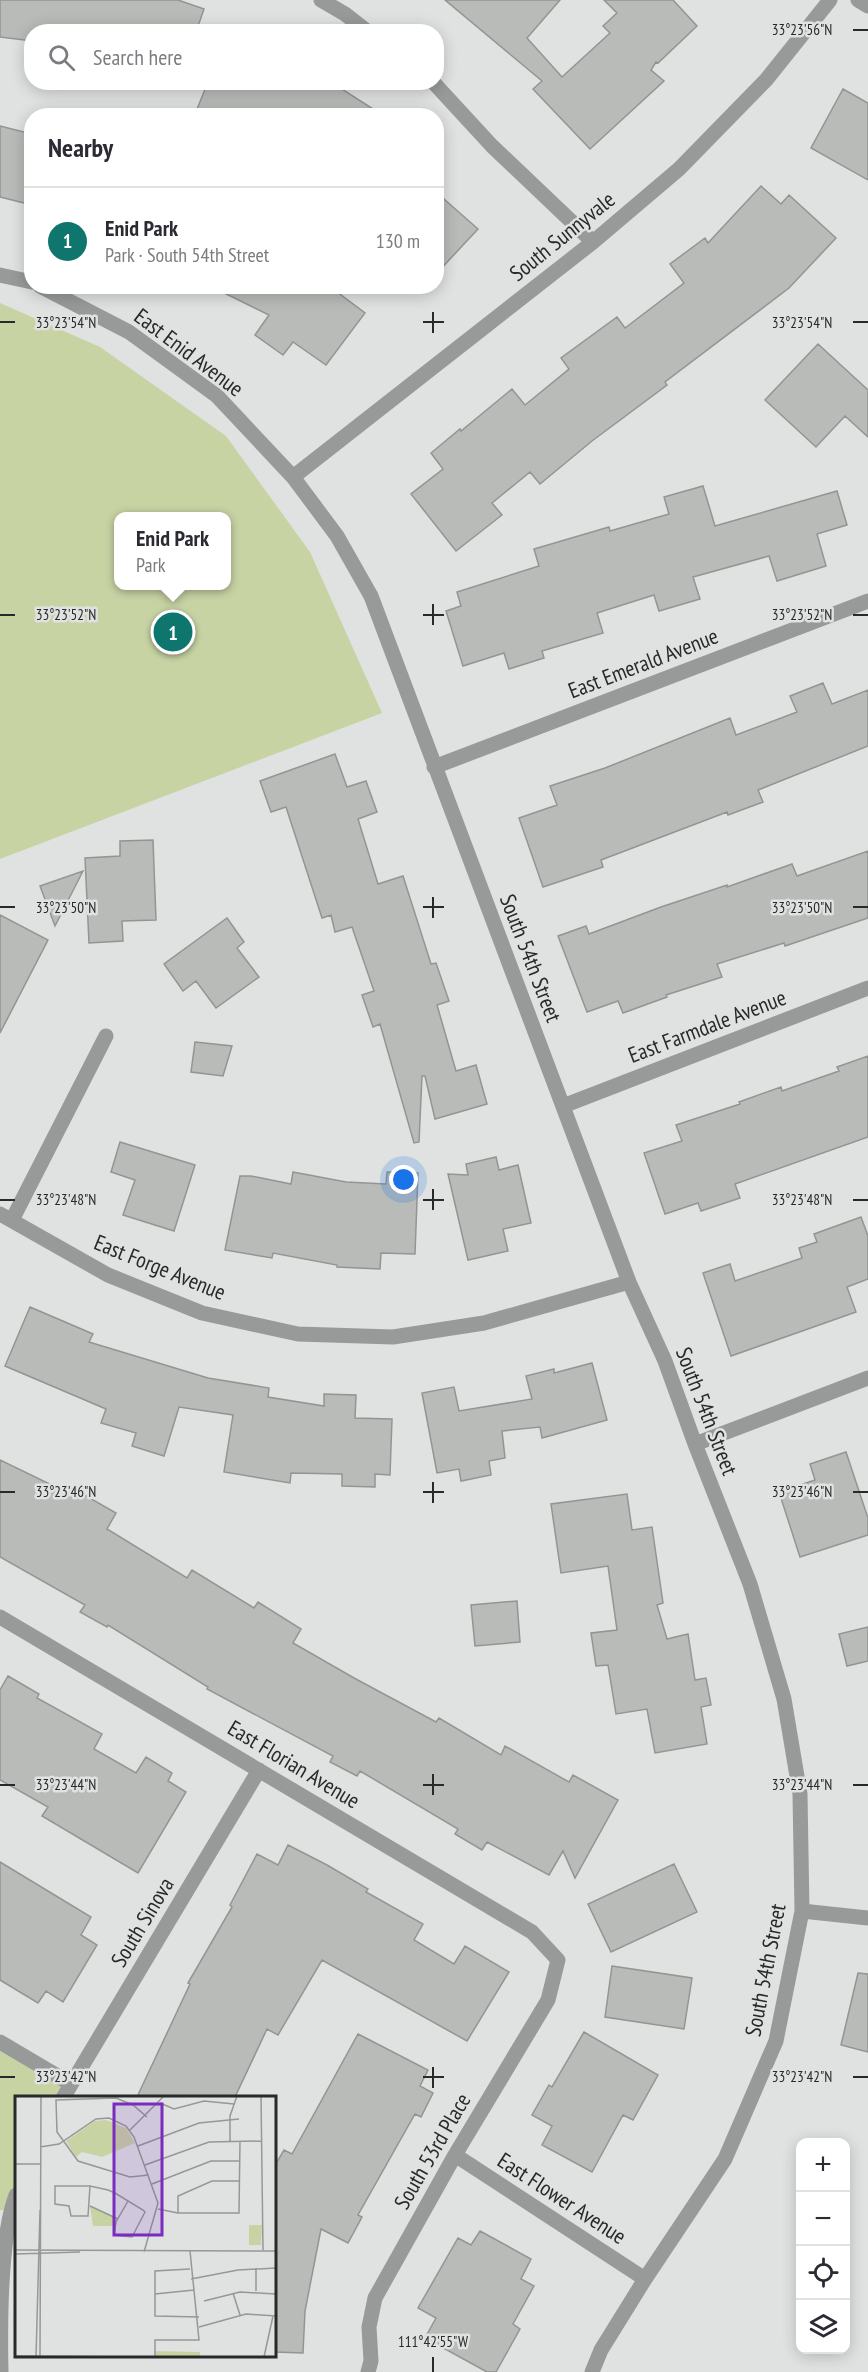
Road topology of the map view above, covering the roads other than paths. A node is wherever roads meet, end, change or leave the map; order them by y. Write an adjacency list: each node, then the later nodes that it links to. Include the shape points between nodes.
1 (321, 0): 5 (street)
2 (830, 0): 7 (street, South Sunnyvale, via 766,80 679,170)
3 (858, 0): 4 (street)
4 (868, 6)
5 (358, 24)
6 (440, 90): 7 (street, via 492,146)
7 (593, 242): 11 (street, South Sunnyvale)
8 (0, 275): 9 (street)
9 (24, 280)
10 (55, 294): 11 (street, East Enid Avenue, via 129,332 217,396)
11 (294, 477): 13 (street, South 54th Street, via 337,536 371,596)
12 (868, 601): 13 (street, East Emerald Avenue)
13 (434, 767): 16 (street, South 54th Street)
14 (868, 988): 16 (street, East Farmdale Avenue)
15 (106, 1036): 17 (street)
16 (563, 1106): 18 (street, South 54th Street)
17 (6, 1217): 18 (street, East Forge Avenue, via 108,1275 202,1313 298,1334 393,1337 473,1325)
18 (629, 1282): 20 (street, South 54th Street, via 665,1361)
19 (868, 1378): 20 (street)
20 (695, 1444): 23 (street, South 54th Street, via 750,1584 784,1699 800,1794)
21 (0, 1617): 22 (street, East Florian Avenue)
22 (260, 1770): 25 (street, East Florian Avenue, via 532,1932); 27 (street, South Sinova)
23 (802, 1911): 24 (street); 30 (street, South 54th Street, via 776,2041 725,2159)
24 (868, 1918)
25 (558, 1960): 28 (street, South 53rd Place, via 548,2000)
26 (0, 2042): 27 (street)
27 (67, 2091)
28 (455, 2156): 30 (street, East Flower Avenue); 32 (street, South 53rd Place, via 375,2298 369,2326)
29 (15, 2198): 31 (street, via 1,2277)
30 (645, 2279): 33 (street, South 54th Street, via 601,2350)
31 (1, 2372)
32 (368, 2372)
33 (592, 2372)

